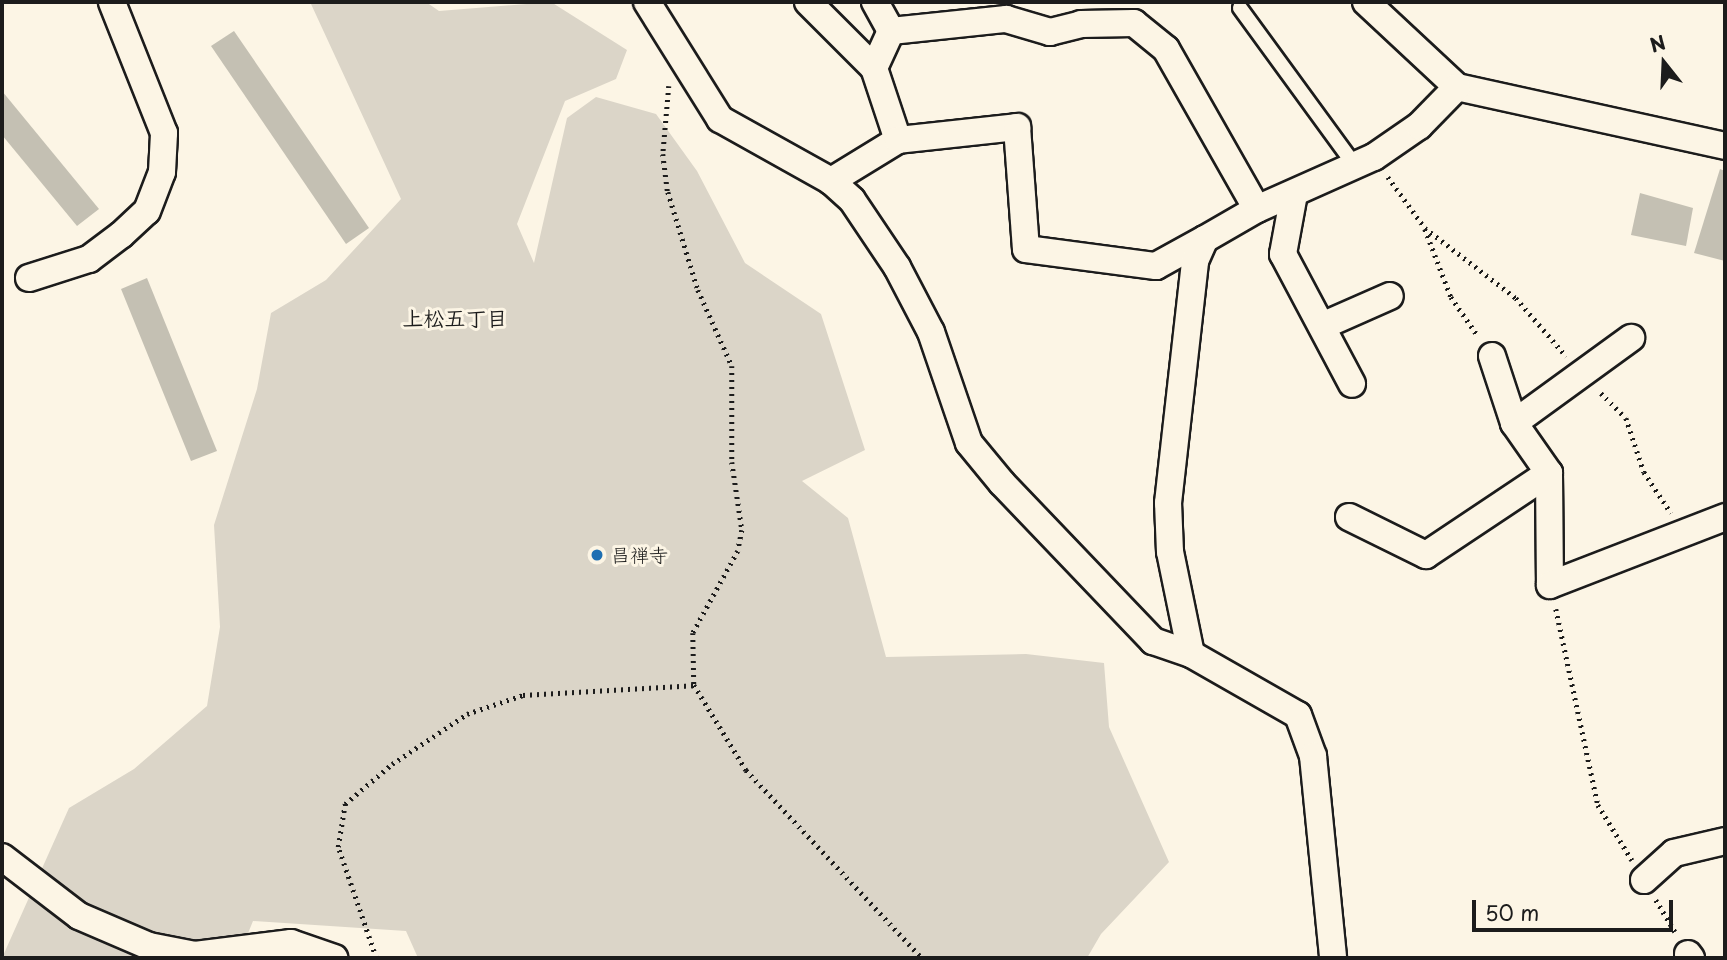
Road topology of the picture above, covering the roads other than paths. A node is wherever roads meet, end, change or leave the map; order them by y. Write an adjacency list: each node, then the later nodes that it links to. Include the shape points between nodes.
1 (113, 2): 18 (street, via 164,133 162,172 147,211 121,235 89,259)
2 (647, 2): 14 (street, via 720,119)
3 (808, 2): 9 (street)
4 (875, 2): 8 (street)
5 (1366, 2): 10 (street)
6 (1240, 8): 13 (lane)
7 (1000, 10): 8 (street); 16 (street, via 1050,32 1081,24 1134,23 1166,49)
8 (891, 31): 9 (street)
9 (874, 68): 11 (street)
10 (1457, 87): 12 (street); 13 (street, via 1419,126)
11 (898, 140): 14 (street); 17 (street, via 1017,127 1026,249 1156,267)
12 (1725, 146)
13 (1365, 162): 15 (street)
14 (831, 181): 28 (street, via 852,200 897,267 931,332 969,443 1123,613 1153,641)
15 (1294, 194): 16 (street); 20 (street, via 1283,254)
16 (1258, 208): 17 (street)
17 (1205, 239): 28 (street, via 1195,261 1168,503 1171,552)
18 (29, 278)
19 (1390, 296): 20 (street)
20 (1322, 326): 23 (street)
21 (1631, 338): 24 (street)
22 (1492, 356): 24 (street)
23 (1352, 384)
24 (1514, 423): 25 (street)
25 (1549, 473): 26 (street, via 1426,555); 27 (street, via 1550,585)
26 (1349, 517)
27 (1725, 517)
28 (1191, 654): 33 (street, via 1298,715 1309,736)
29 (1725, 841): 31 (street, via 1674,853)
30 (2, 857): 32 (street, via 79,916 149,946 195,955 291,943)
31 (1644, 880)
32 (334, 958)
33 (1334, 958)

